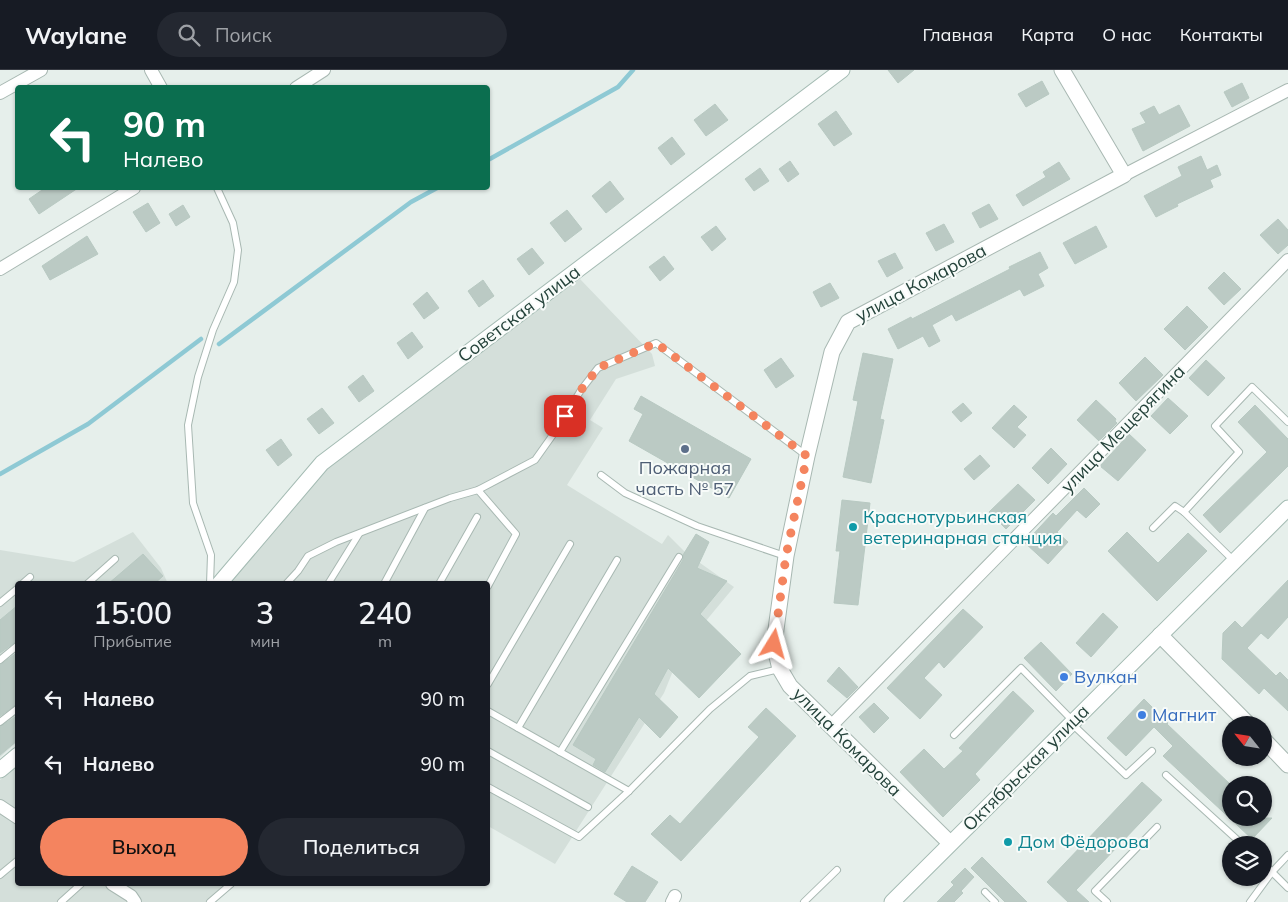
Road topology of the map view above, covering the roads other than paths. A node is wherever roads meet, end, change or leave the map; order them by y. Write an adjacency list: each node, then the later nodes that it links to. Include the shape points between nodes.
1 (41, 70): 9 (street)
2 (151, 70): 6 (street)
3 (324, 70): 7 (street)
4 (842, 70): 35 (main road, Советская улица, via 322,463)
5 (1062, 70): 10 (main road)
6 (159, 85)
7 (301, 85)
8 (1288, 90): 10 (street, улица Комарова)
9 (0, 93)
10 (1124, 175): 16 (main road, улица Комарова, via 848,322 832,352)
11 (131, 190): 14 (street)
12 (218, 190): 34 (lane, via 233,222 238,250 234,282 201,367 188,425 193,503 211,555)
13 (1288, 260): 53 (street, улица Мещерягина)
14 (0, 269)
15 (1288, 422): 21 (lane, via 1252,387 1215,426 1240,452)
16 (807, 456): 18 (lane, via 656,343 598,368 535,460); 26 (main road, улица Комарова)
17 (601, 475): 26 (lane, via 625,493 697,526)
18 (478, 490): 19 (lane); 40 (lane, via 516,534)
19 (426, 508): 24 (lane); 38 (lane)
20 (1288, 508): 30 (main road, Октябрьская улица)
21 (1184, 512): 23 (lane, via 1175,506); 30 (lane)
22 (477, 517): 39 (lane)
23 (1153, 528)
24 (359, 533): 36 (lane, via 308,556); 37 (lane)
25 (570, 544): 47 (lane)
26 (786, 556): 46 (main road, улица Комарова, via 774,644)
27 (679, 557): 59 (lane)
28 (115, 559): 33 (lane)
29 (617, 560): 54 (lane)
30 (1234, 561): 43 (main road, Октябрьская улица)
31 (30, 577): 32 (lane)
32 (25, 581)
33 (90, 581)
34 (210, 581)
35 (222, 581)
36 (289, 581)
37 (330, 581)
38 (386, 581)
39 (441, 581)
40 (490, 582)
41 (15, 590): 42 (lane)
42 (0, 603)
43 (1160, 635): 50 (main road); 52 (main road, Октябрьская улица)
44 (15, 648): 45 (lane)
45 (0, 660)
46 (780, 669): 53 (main road, улица Комарова, via 790,686); 65 (lane, via 750,676 710,709)
47 (490, 681)
48 (15, 710): 51 (lane)
49 (490, 711): 54 (lane)
50 (1239, 716)
51 (0, 722)
52 (1072, 722): 55 (lane, via 1021,668); 57 (lane, via 1126,775); 69 (main road, Октябрьская улица)
53 (831, 726): 69 (main road, улица Комарова)
54 (518, 728): 59 (lane)
55 (954, 735)
56 (1272, 748): 61 (main road)
57 (1152, 751)
58 (490, 752): 66 (lane)
59 (560, 752): 65 (lane)
60 (15, 758): 62 (main road)
61 (1288, 765)
62 (0, 770)
63 (1166, 775): 68 (lane)
64 (490, 788): 65 (lane, via 579,837)
65 (629, 791)
66 (588, 807)
67 (1156, 827): 87 (lane, via 1095,891)
68 (1233, 836)
69 (950, 843): 85 (main road, Октябрьская улица)
70 (1288, 855): 73 (lane)
71 (15, 862): 74 (lane)
72 (837, 870): 84 (lane)
73 (1272, 872): 79 (lane)
74 (0, 875)
75 (78, 886): 81 (lane)
76 (115, 886): 82 (street)
77 (229, 886): 83 (lane)
78 (1262, 886): 88 (lane)
79 (1288, 888)
80 (985, 892): 86 (lane)
81 (61, 902)
82 (136, 902)
83 (210, 902)
84 (804, 902)
85 (892, 902)
86 (995, 902)
87 (1107, 902)
88 (1250, 902)

